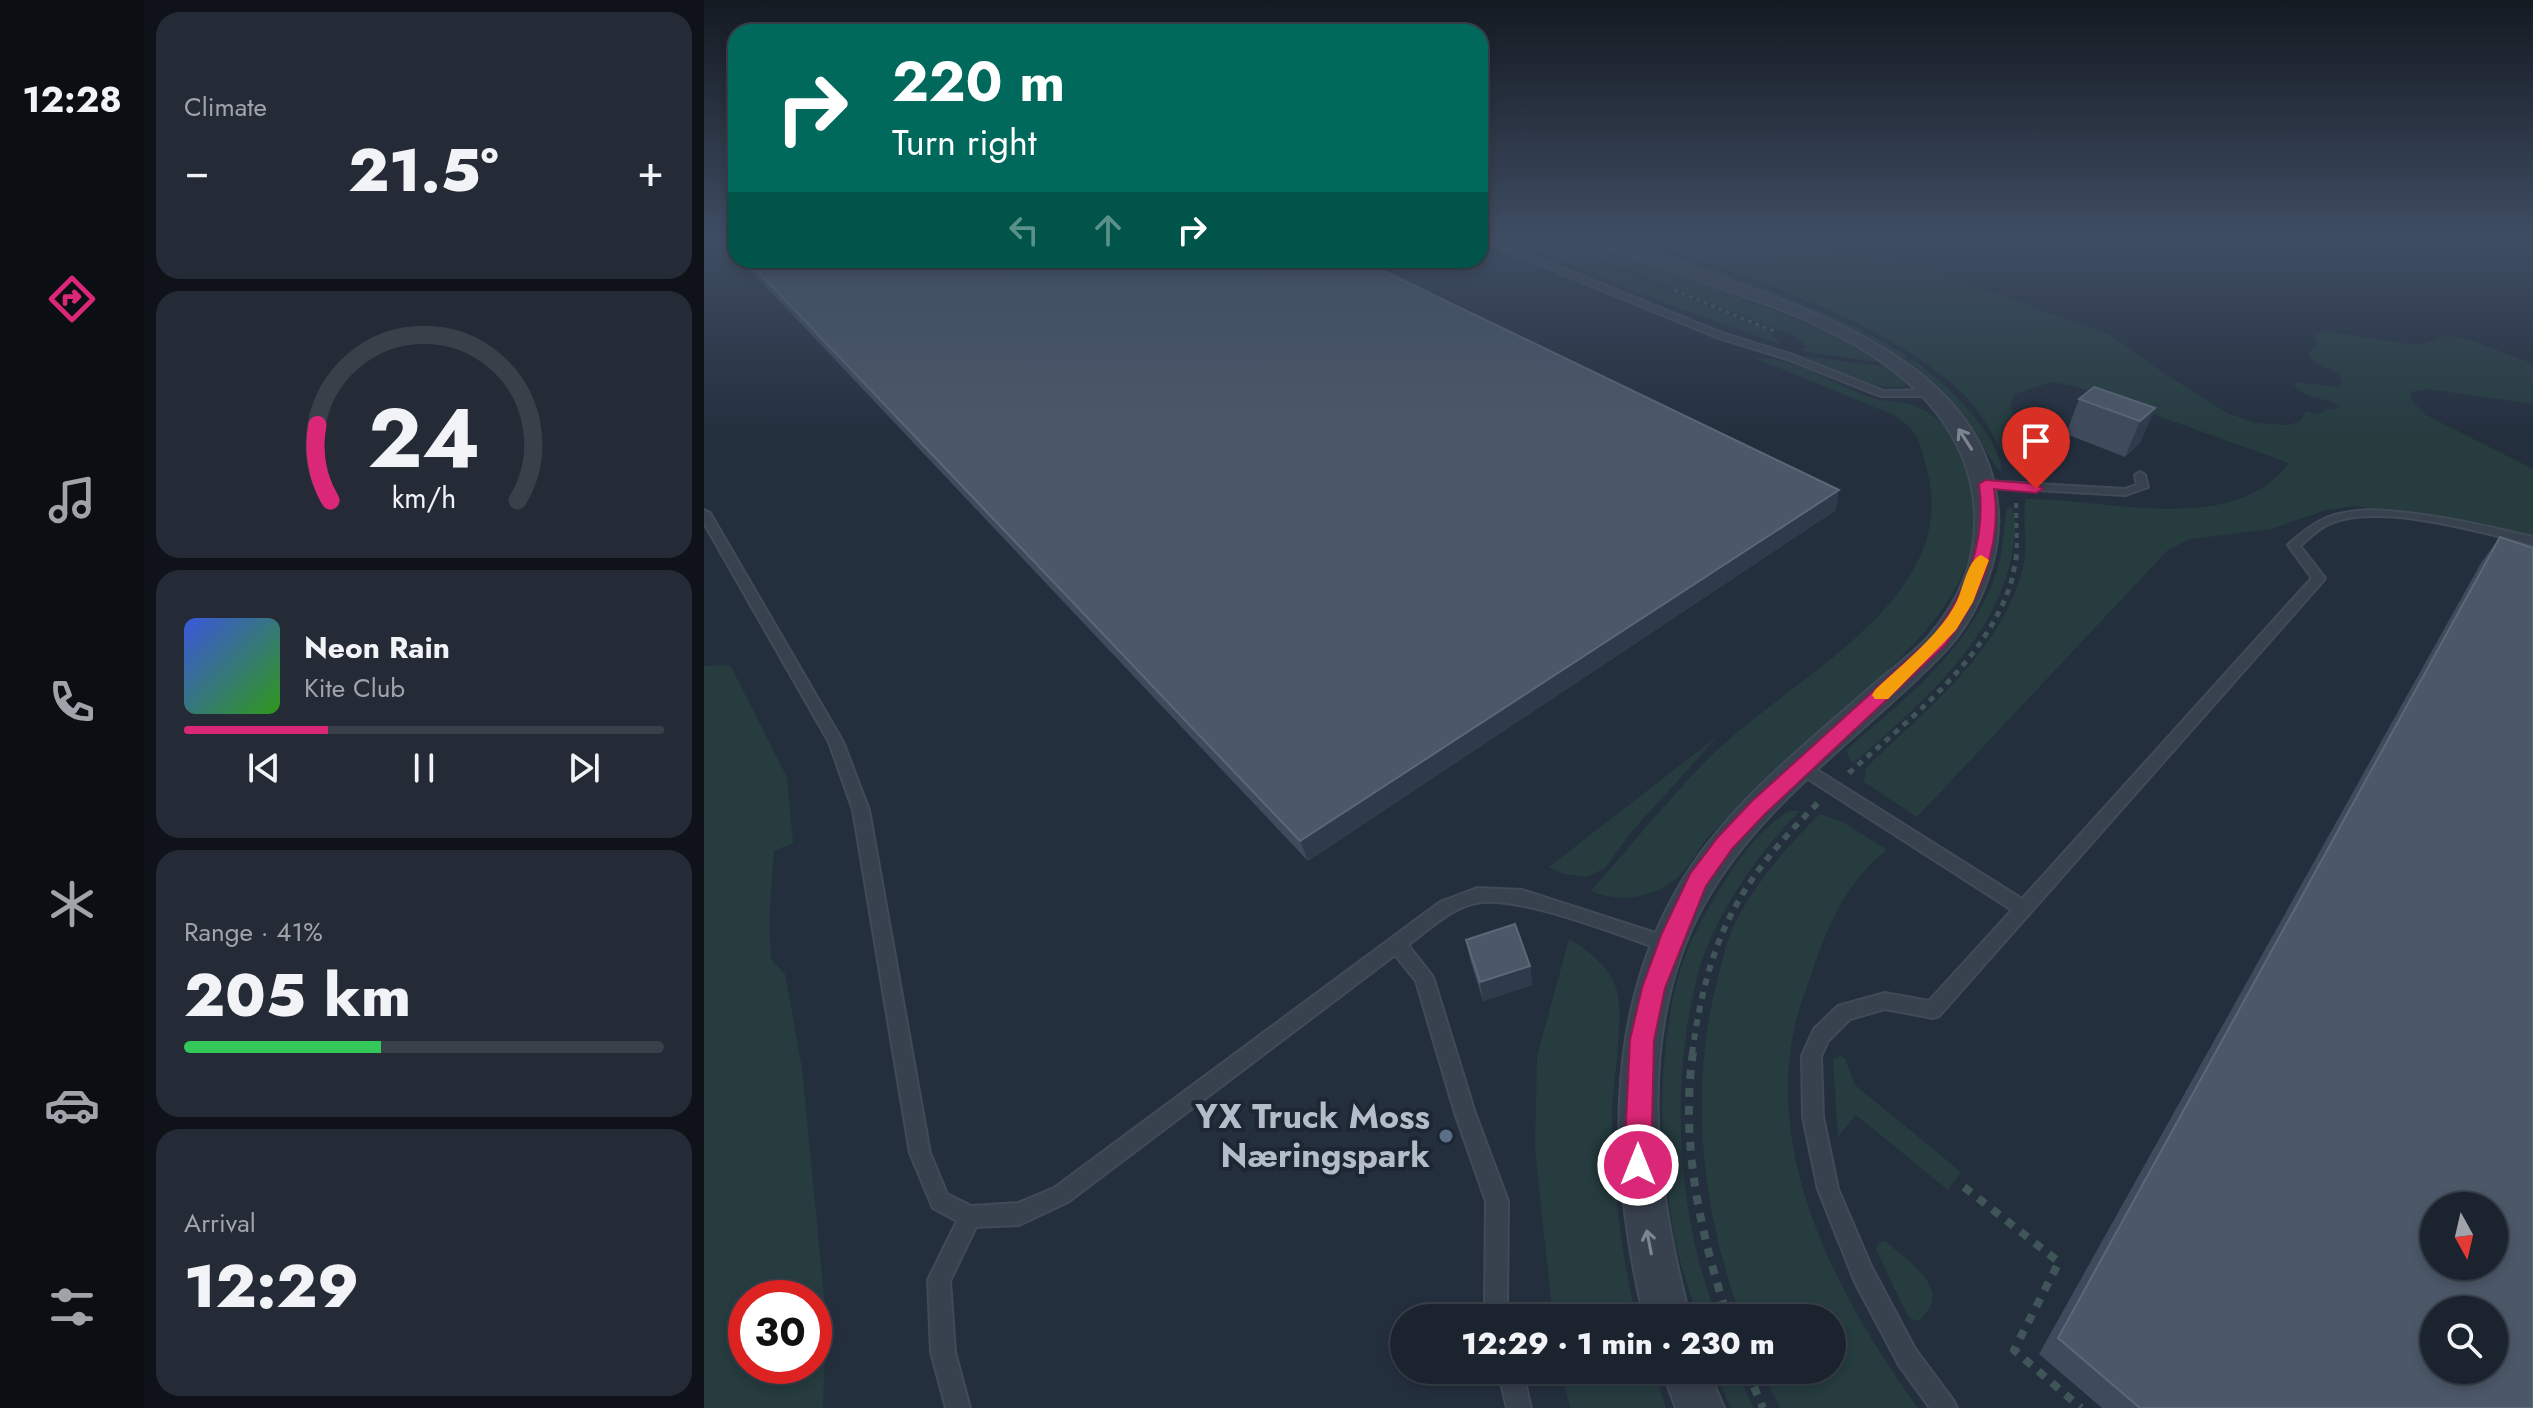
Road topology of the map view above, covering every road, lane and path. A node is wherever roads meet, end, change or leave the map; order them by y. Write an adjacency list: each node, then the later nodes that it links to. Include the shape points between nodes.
1 (1640, 303): 5 (lane, via 1883,394)
2 (1703, 303): 4 (path)
3 (1759, 303): 5 (street, via 1836,329 1895,362)
4 (1779, 335)
5 (1929, 393): 7 (street, one-way to 5)
6 (2140, 475): 7 (lane, via 2143,487 2125,492)
7 (1999, 486): 10 (street, via 1989,503 1984,551 1950,627); 11 (path, via 2019,520 2017,563 1998,615 1956,672)
8 (704, 513): 16 (lane, via 836,742 861,810 920,1153 940,1201)
9 (2533, 541): 12 (lane, via 2377,513 2324,521 2294,545 2319,578)
10 (1801, 767): 11 (lane); 14 (street, via 1725,843 1697,881)
11 (1834, 788): 12 (lane); 19 (path, via 1789,831 1737,900 1717,939 1704,984 1692,1055 1689,1148 1704,1240)
12 (2024, 909): 27 (lane, via 1933,1010 1885,1001 1844,1012 1821,1035 1811,1056 1813,1117 1828,1189 1899,1343)
13 (1397, 945): 14 (lane, via 1446,907 1477,895 1522,897); 16 (lane, via 1061,1195 1019,1214); 17 (lane, via 1424,977 1497,1201)
14 (1669, 945): 18 (street, one-way to 14, via 1646,1230 1638,1105 1642,1040)
15 (1964, 1187): 28 (path, via 2059,1262 2014,1350)
16 (970, 1217): 23 (lane, via 939,1280 943,1352)
17 (1496, 1304)
18 (1664, 1304)
19 (1724, 1304)
20 (1513, 1384): 24 (lane)
21 (1691, 1384): 25 (street)
22 (1753, 1384): 26 (path)
23 (958, 1408)
24 (1519, 1408)
25 (1700, 1408)
26 (1763, 1408)
27 (1945, 1408)
28 (2081, 1408)

